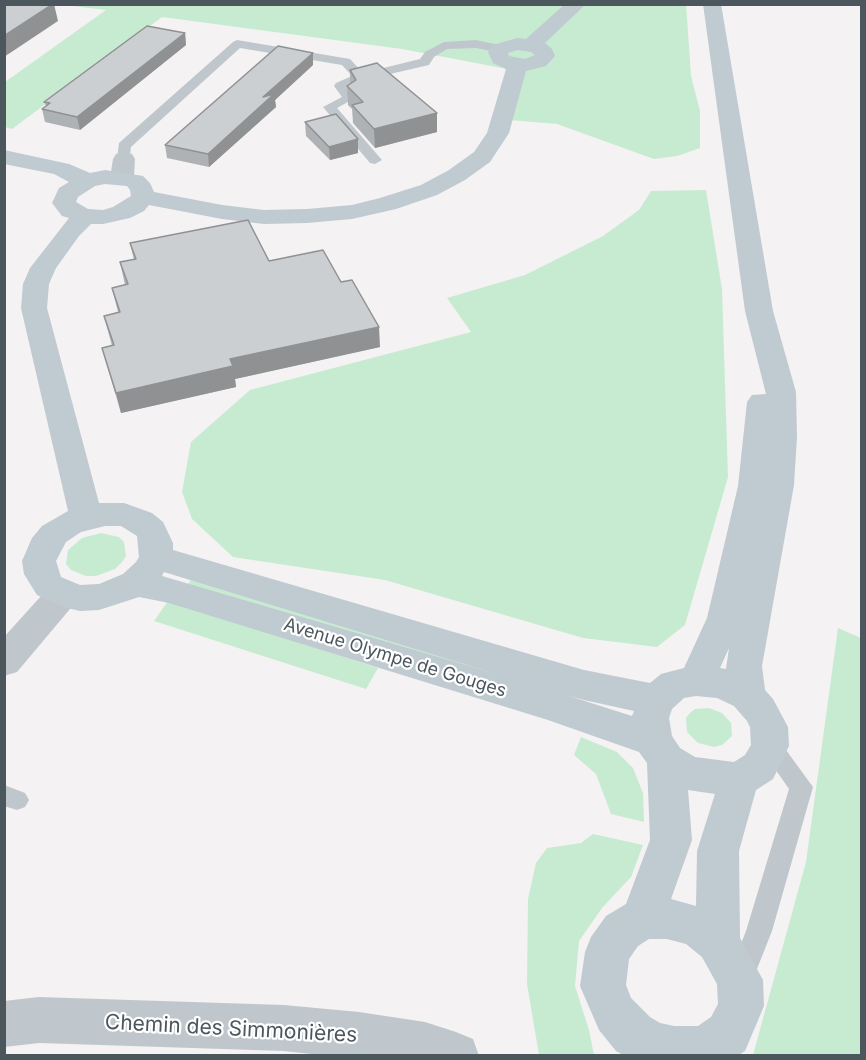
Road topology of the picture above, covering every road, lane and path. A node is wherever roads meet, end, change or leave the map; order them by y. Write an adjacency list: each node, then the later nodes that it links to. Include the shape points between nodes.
1 (577, 4): 3 (street, via 531,45 545,53 543,60 532,64)
2 (712, 4): 12 (street)
3 (509, 57): 4 (lane, via 476,44 444,46 429,55 426,62); 10 (street, via 498,133 482,157 429,190 352,212 264,217)
4 (360, 77): 6 (lane, via 340,86 349,98 329,107); 7 (lane, via 346,62 237,44 124,146)
5 (4, 157): 9 (street, via 67,171)
6 (375, 160)
7 (123, 168): 9 (street); 10 (street, via 142,188)
8 (4, 176): 9 (street)
9 (77, 187): 11 (street, via 64,203 71,211)
10 (143, 197): 11 (street, via 121,213)
11 (85, 216): 13 (street, via 43,268 36,284 34,308)
12 (759, 311): 17 (street, via 763,396 754,486 725,618); 18 (street, via 781,393 782,437 778,485 744,666)
13 (86, 517): 14 (street, via 124,515 151,530 156,543); 15 (street, via 54,534 39,561 49,586)
14 (145, 570): 15 (street, via 118,592 80,598); 19 (street, Avenue Olympe de Gouges, via 584,685); 21 (street, Avenue Olympe de Gouges, via 170,590 540,702)
15 (63, 594): 16 (street)
16 (4, 662)
17 (696, 681): 18 (street, via 722,683); 19 (street, via 674,686)
18 (747, 695): 20 (street, via 769,728)
19 (657, 700): 21 (street, via 650,718)
20 (770, 746): 22 (street, via 759,767); 24 (lane, via 801,787 759,931)
21 (659, 750): 22 (street, via 688,772); 23 (street, via 671,840)
22 (739, 780): 24 (street, via 718,851)
23 (643, 918): 24 (street, via 667,918 698,927); 26 (street, via 622,931 607,952 603,986)
24 (729, 961): 27 (street, via 741,1006 728,1034)
25 (4, 1024): 28 (street, Chemin des Simmonières, via 39,1020 284,1028 359,1035 425,1046)
26 (615, 1035): 27 (street, via 633,1034 653,1045)
27 (703, 1053)
28 (456, 1056)

